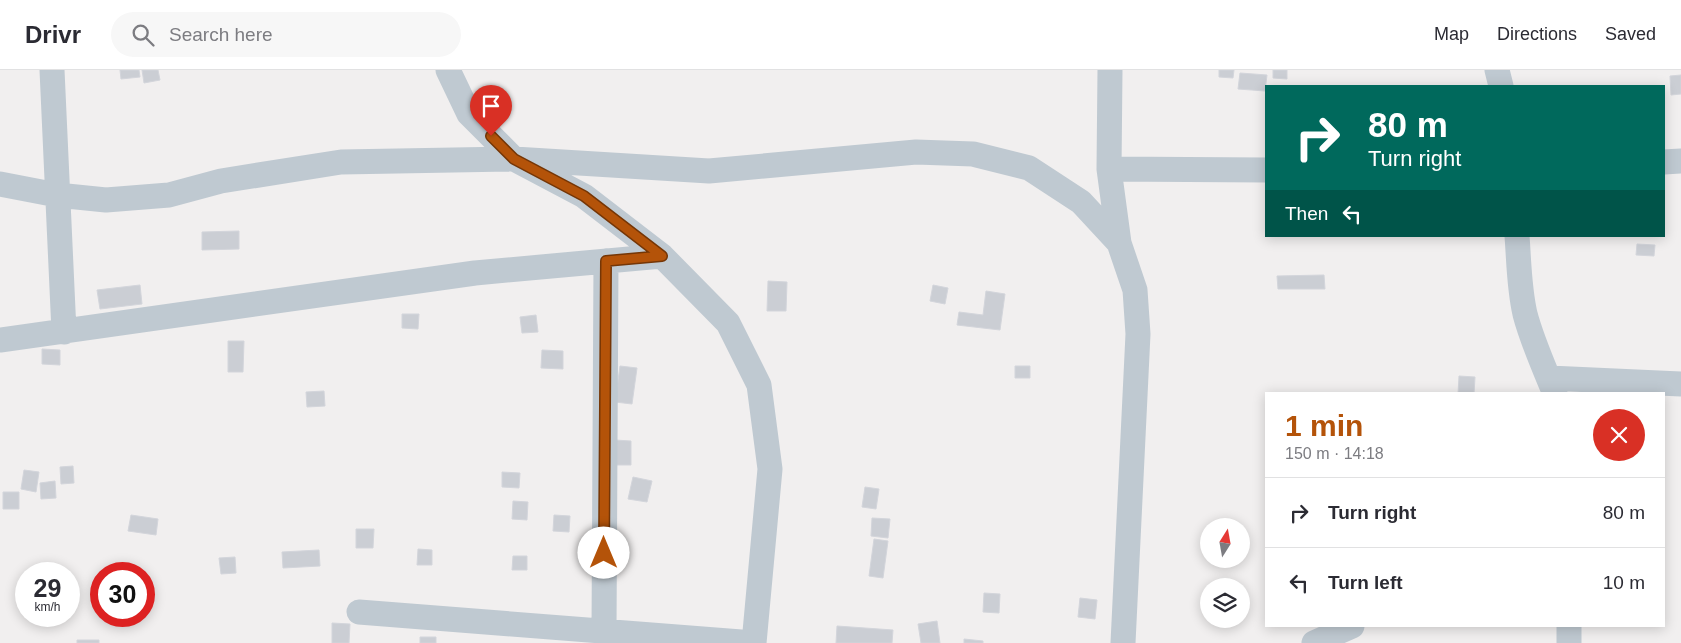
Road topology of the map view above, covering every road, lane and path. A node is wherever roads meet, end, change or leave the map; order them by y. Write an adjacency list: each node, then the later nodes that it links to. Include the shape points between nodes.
1 (52, 70): 12 (street)
2 (448, 70): 6 (street, via 469,114)
3 (1110, 70): 9 (street)
4 (1497, 70): 5 (street)
5 (1500, 85)
6 (514, 159): 12 (street, via 341,162 221,181 169,194 106,200); 14 (street, via 709,171 916,152 973,154 1030,168 1081,202); 15 (street, via 584,196)
7 (1681, 161): 8 (street)
8 (1665, 162)
9 (1109, 169): 10 (street); 14 (street)
10 (1265, 170)
11 (0, 184): 12 (street)
12 (57, 195): 17 (street)
13 (1517, 237): 20 (street, via 1525,313)
14 (1119, 244): 26 (street, via 1135,290 1138,334)
15 (662, 256): 16 (street); 25 (street, via 728,323 759,385 770,469)
16 (606, 261): 17 (street, via 475,273); 24 (street)
17 (64, 332): 18 (street)
18 (0, 340)
19 (1681, 384): 20 (street)
20 (1552, 386)
21 (359, 612): 24 (street)
22 (1350, 627): 27 (street)
23 (1569, 627): 28 (street)
24 (604, 631): 25 (street)
25 (754, 643)
26 (1123, 643)
27 (1314, 643)
28 (1569, 643)

